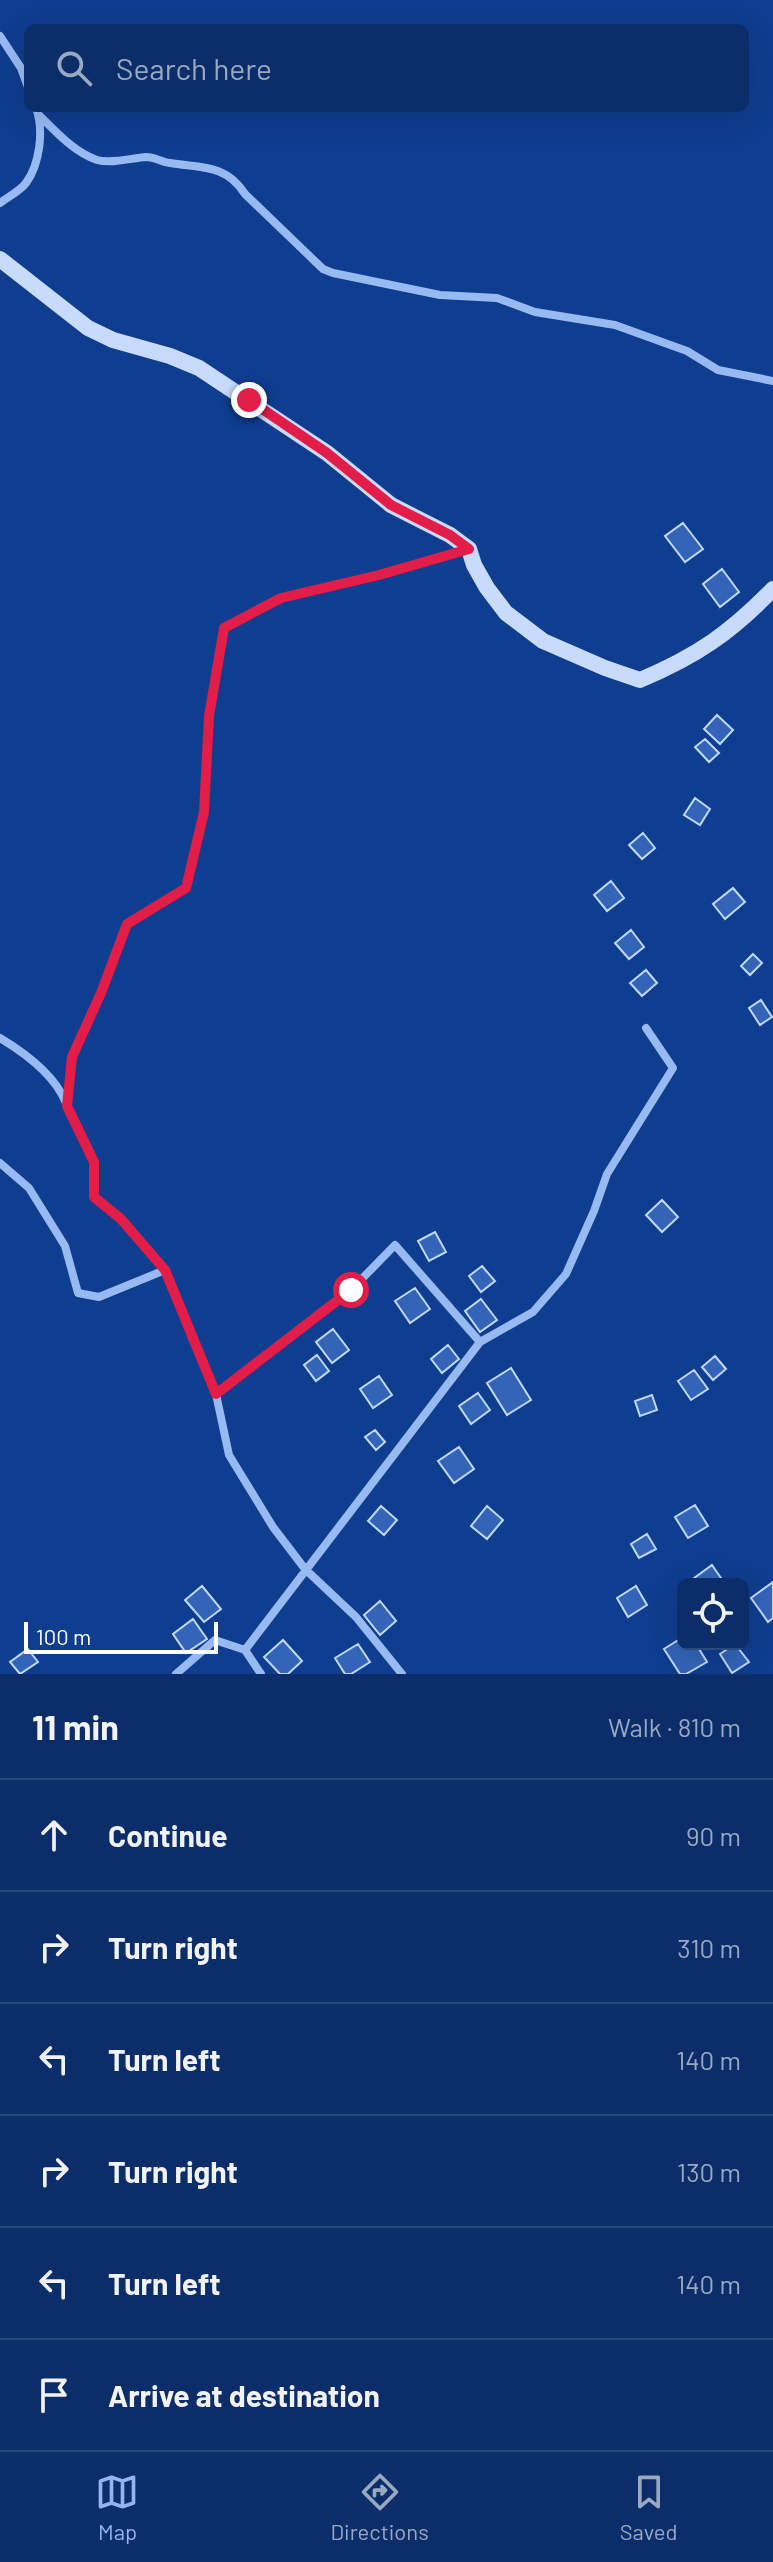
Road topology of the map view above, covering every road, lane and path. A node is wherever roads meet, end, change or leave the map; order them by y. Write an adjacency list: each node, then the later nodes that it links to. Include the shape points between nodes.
1 (0, 36): 2 (street)
2 (24, 76)
3 (37, 112): 4 (street, via 38,158 25,185); 6 (street, via 69,144 99,161 151,157 225,174 333,273 440,295 497,298 535,312 615,325 687,351 718,370)
4 (0, 203)
5 (0, 259): 7 (street, via 88,328 199,368 327,453 391,505)
6 (773, 381)
7 (469, 549): 8 (street, via 506,613 543,641 640,680 681,663 739,624); 11 (street, via 281,598 224,628 209,716 204,812 186,888 127,924 72,1057)
8 (773, 589)
9 (646, 1028): 14 (street, via 673,1068 607,1174 566,1274 533,1312)
10 (0, 1038): 11 (street, via 60,1087)
11 (67, 1106): 13 (street, via 94,1162 94,1197 121,1219)
12 (0, 1163): 13 (street, via 29,1188 65,1246 78,1293 99,1297)
13 (165, 1270): 15 (street)
14 (480, 1342): 15 (street, via 395,1245 351,1290); 16 (street)
15 (216, 1394): 16 (street, via 229,1455)
16 (305, 1569): 17 (street); 20 (street, via 356,1617)
17 (245, 1650): 18 (street, via 215,1640); 19 (street)
18 (176, 1674)
19 (261, 1674)
20 (402, 1674)

